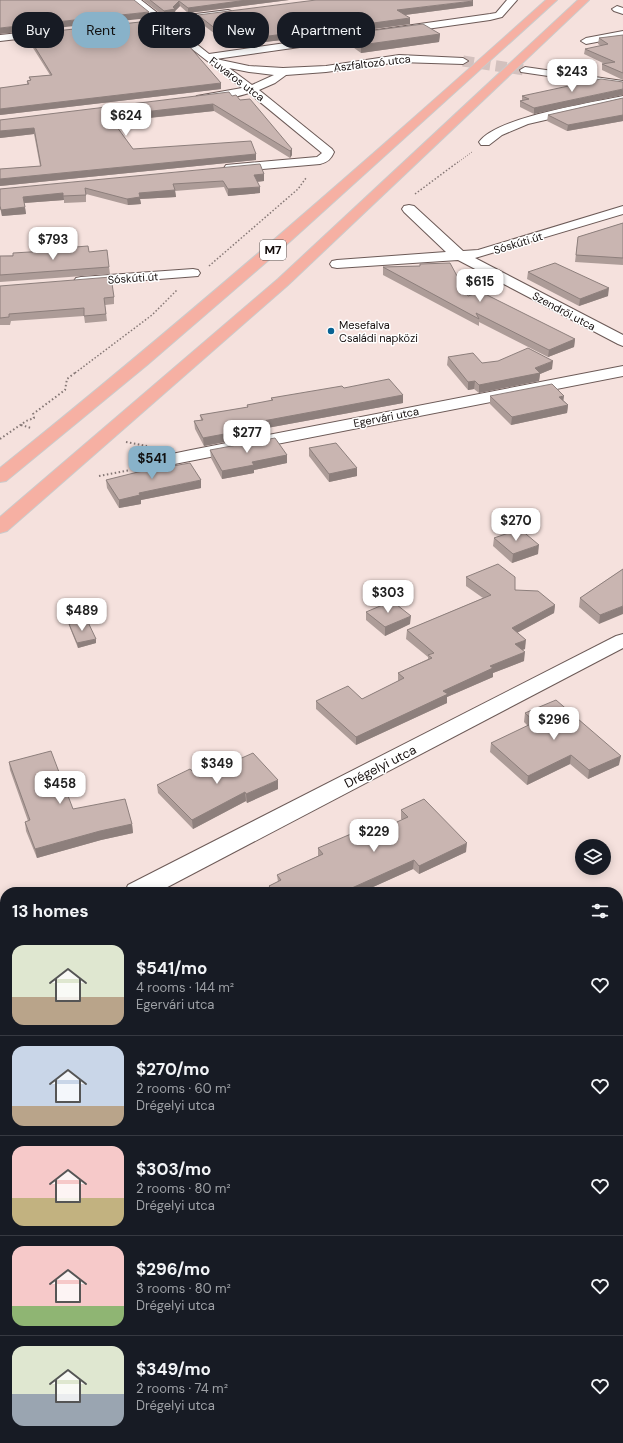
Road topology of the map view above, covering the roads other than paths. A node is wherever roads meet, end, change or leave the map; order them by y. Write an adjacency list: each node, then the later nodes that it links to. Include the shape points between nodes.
1 (135, 0): 5 (street, Fuvaros utca)
2 (512, 0): 11 (street, via 499,15 490,17)
3 (552, 0): 30 (highway, M7, via 291,234)
4 (584, 0): 31 (highway, M7, via 283,282)
5 (151, 12)
6 (70, 31): 8 (street)
7 (623, 34): 9 (street)
8 (0, 38)
9 (586, 41)
10 (196, 48): 11 (street, Fuvaros utca)
11 (207, 57): 14 (street, Aszfaltozó utca, via 242,67); 16 (street, Fuvaros utca)
12 (463, 61): 14 (street, Aszfaltozó utca, via 401,58 326,69)
13 (525, 70): 15 (street)
14 (281, 71): 16 (street, via 281,75)
15 (623, 84)
16 (252, 90): 17 (street); 20 (street, Fuvaros utca, via 328,152 326,157 320,160)
17 (189, 99)
18 (623, 99): 19 (street, via 524,121 498,132)
19 (485, 142)
20 (222, 169)
21 (409, 209): 23 (street, via 453,251)
22 (623, 210): 23 (street, Sóskúti út, via 509,246)
23 (464, 256): 24 (street, Sóskúti út); 27 (street, Szendrői utca, via 478,266)
24 (337, 264)
25 (193, 273): 26 (street, Sóskúti út)
26 (70, 282)
27 (623, 341)
28 (623, 371): 29 (street, Egervári utca)
29 (150, 464)
30 (0, 477)
31 (0, 527)
32 (623, 640): 33 (street, Drégelyi utca)
33 (147, 887)

